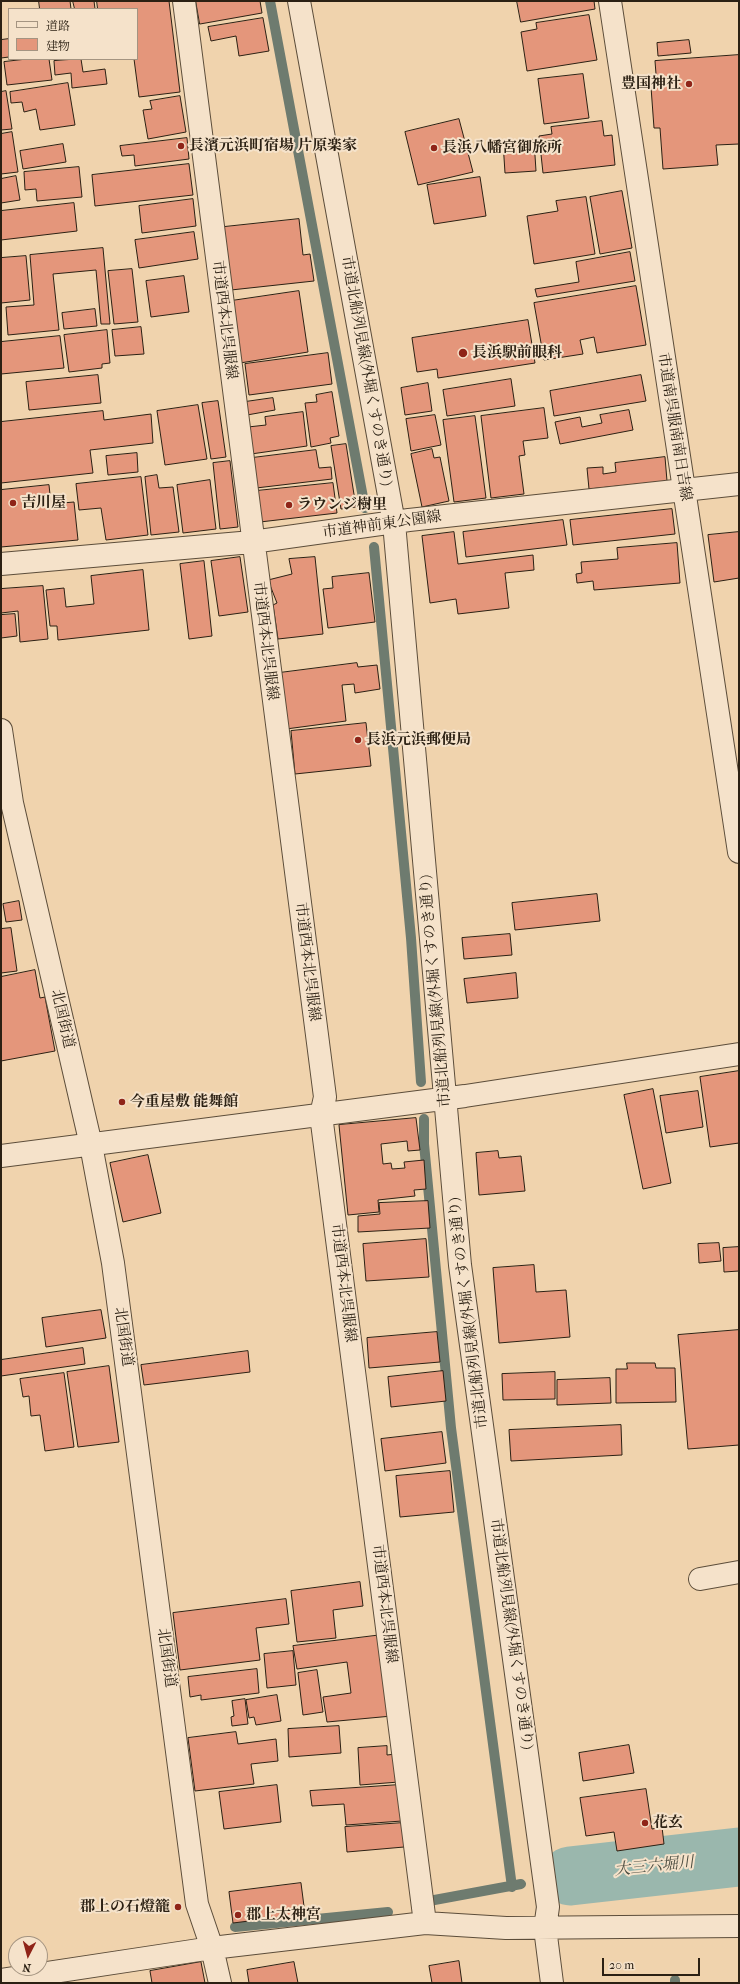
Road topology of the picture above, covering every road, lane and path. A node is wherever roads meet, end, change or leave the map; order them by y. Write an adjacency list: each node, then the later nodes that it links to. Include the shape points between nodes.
1 (184, 1): 7 (street, 市道西本北呉服線)
2 (299, 1): 6 (street, 市道北船列見線(外堀くすのき通り))
3 (610, 1): 5 (street, 市道南呉服南南日吉線)
4 (739, 484): 5 (street, 市道神前東公園線)
5 (684, 491): 6 (street, 市道神前東公園線); 10 (street, 市道南呉服南南日吉線)
6 (394, 523): 7 (street, 市道神前東公園線); 12 (street, 市道北船列見線(外堀くすのき通り))
7 (252, 542): 8 (street, 市道神前東公園線); 13 (street, 市道西本北呉服線, via 325,1097)
8 (1, 564)
9 (1, 730): 14 (street, 北国街道, via 12,803)
10 (739, 852)
11 (739, 1054): 12 (street)
12 (445, 1097): 13 (street); 20 (street, 市道北船列見線(外堀くすのき通り), via 460,1265 548,1907)
13 (321, 1115): 14 (street); 18 (street, 市道西本北呉服線)
14 (91, 1146): 15 (street); 21 (street, 北国街道, via 113,1263 197,1904)
15 (1, 1156)
16 (739, 1572): 17 (street)
17 (700, 1579)
18 (425, 1923): 20 (street); 21 (street)
19 (739, 1926): 20 (street)
20 (545, 1928): 24 (street, 市道北船列見線(外堀くすのき通り))
21 (212, 1948): 22 (street); 23 (street, 北国街道)
22 (1, 1980)
23 (220, 1983)
24 (552, 1983)

